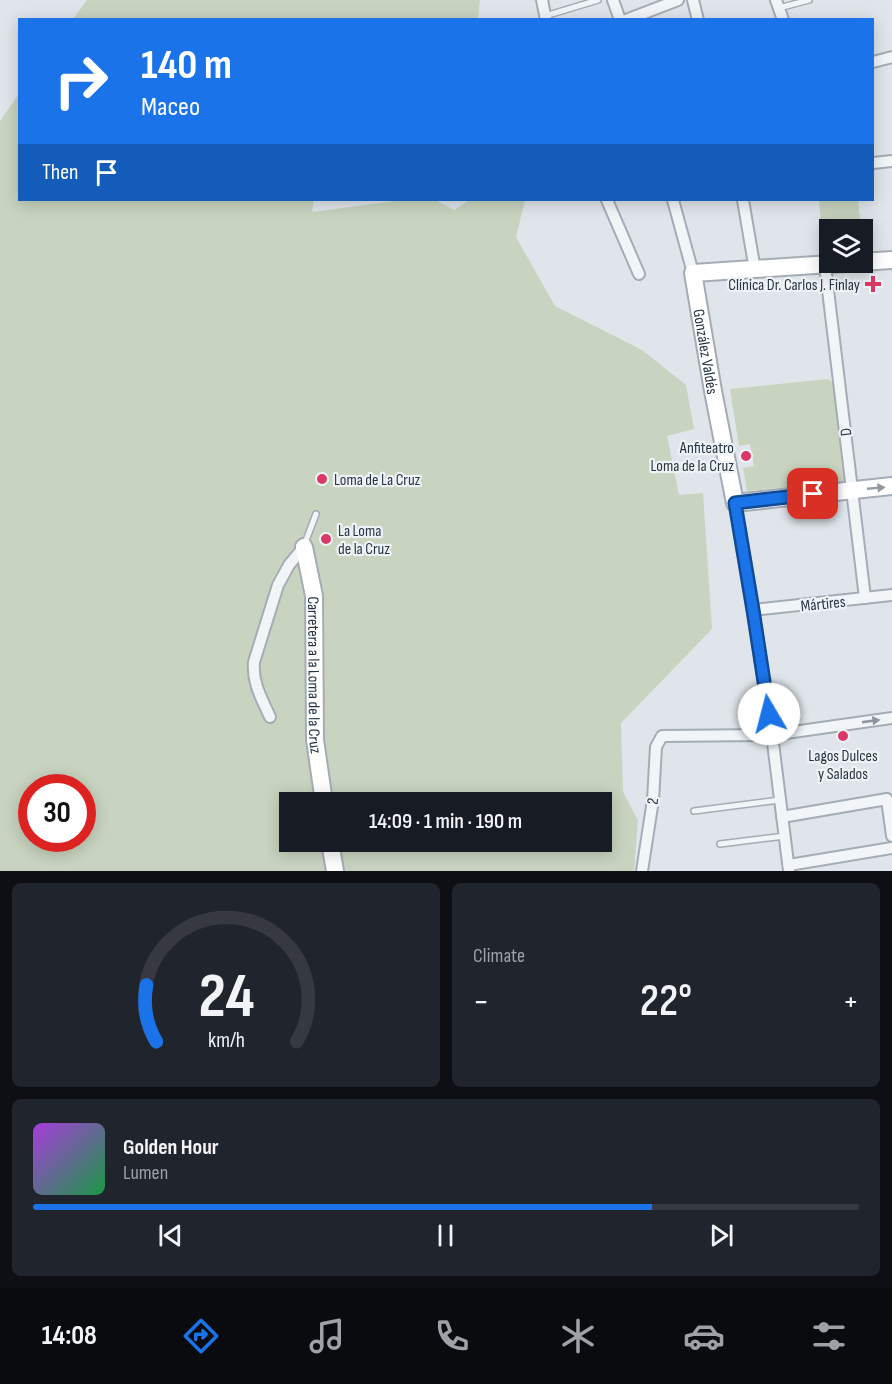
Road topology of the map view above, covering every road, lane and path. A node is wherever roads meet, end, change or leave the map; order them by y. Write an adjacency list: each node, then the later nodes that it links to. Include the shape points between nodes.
1 (542, 0): 8 (street)
2 (598, 0): 8 (lane)
3 (613, 0): 9 (street)
4 (678, 0): 10 (street)
5 (693, 0): 11 (street)
6 (809, 0): 7 (lane)
7 (777, 4)
8 (546, 18)
9 (619, 18)
10 (632, 18)
11 (698, 18)
12 (892, 57): 13 (street)
13 (874, 62)
14 (892, 161): 15 (street)
15 (874, 163)
16 (607, 201): 25 (street)
17 (673, 201): 23 (street, González Valdés)
18 (743, 201): 22 (street)
19 (892, 260): 20 (street)
20 (873, 261)
21 (819, 265): 22 (street)
22 (755, 270): 23 (street)
23 (693, 273): 28 (street, González Valdés)
24 (826, 273): 27 (street, D)
25 (639, 274)
26 (892, 486): 27 (street, one-way to 26)
27 (852, 490): 28 (street); 32 (street, D)
28 (735, 503): 33 (street)
29 (316, 514): 30 (lane)
30 (304, 547): 34 (street, via 288,565 278,585 254,662 255,684); 37 (street, Carretera a la Loma de la Cruz, via 314,596 315,740)
31 (892, 595): 32 (street, Mártires)
32 (865, 598): 33 (street, Mártires)
33 (753, 610): 36 (street)
34 (270, 717)
35 (892, 718): 36 (street, one-way to 35)
36 (772, 735): 38 (street); 48 (street, 2, via 666,735 660,739)
37 (323, 792)
38 (780, 800): 39 (lane); 40 (street)
39 (694, 811)
40 (782, 817): 41 (street); 42 (street, via 887,799)
41 (785, 836): 43 (lane); 46 (street)
42 (892, 836)
43 (720, 844)
44 (892, 848): 46 (street)
45 (332, 852): 47 (street)
46 (789, 868)
47 (335, 871)
48 (642, 871)

